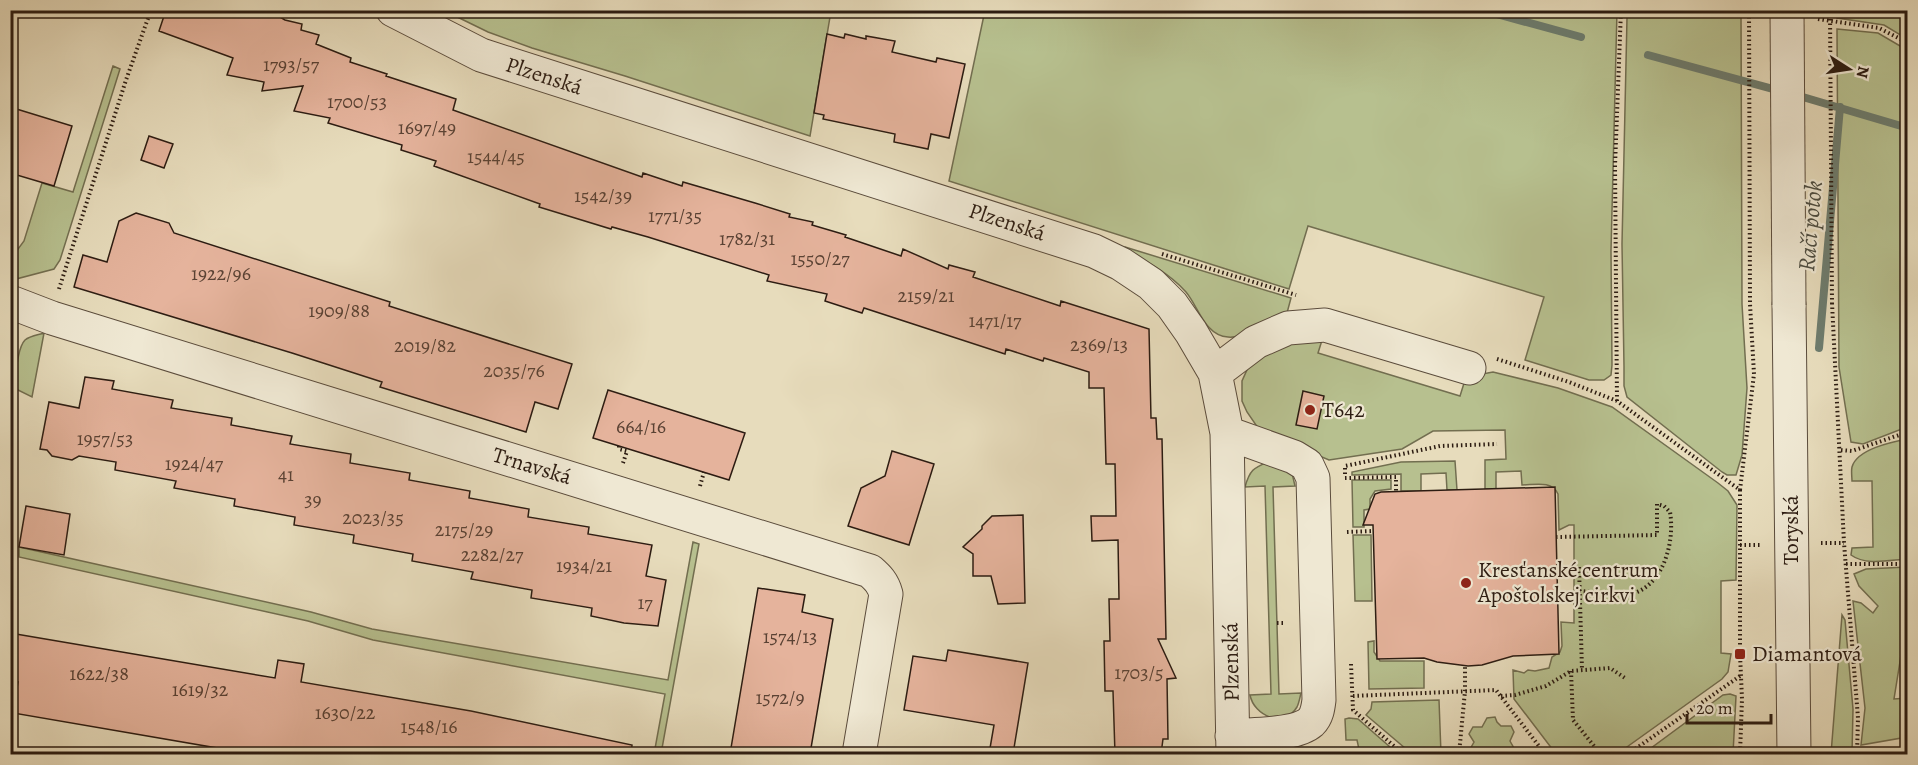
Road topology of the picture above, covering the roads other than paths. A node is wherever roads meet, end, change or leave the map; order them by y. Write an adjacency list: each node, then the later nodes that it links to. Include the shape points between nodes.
1 (393, 10): 5 (street, Plzenská, via 480,55 1094,251 1151,284 1172,305)
2 (1799, 14): 9 (street, Toryská, bridge, via 1789,305)
3 (11, 306): 8 (street, Trnavská, via 870,571 884,585 886,594)
4 (1469, 368): 5 (street, via 1324,325 1288,328 1267,337)
5 (1215, 373): 6 (street, Plzenská)
6 (1227, 433): 7 (street, Plzenská); 7 (street, via 1294,457 1306,465 1313,478 1319,700 1310,723)
7 (1232, 745)
8 (858, 754)
9 (1794, 754)

